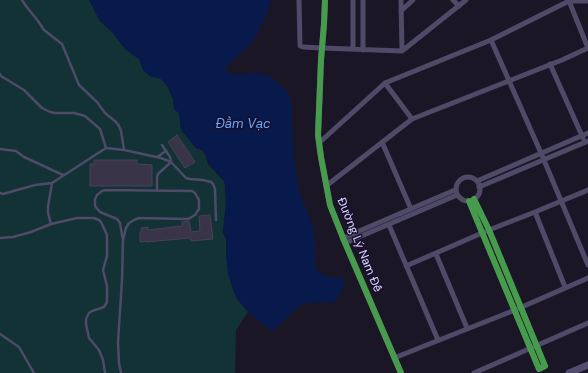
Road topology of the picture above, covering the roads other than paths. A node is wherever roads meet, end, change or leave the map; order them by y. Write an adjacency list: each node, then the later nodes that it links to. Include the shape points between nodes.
1 (22, 0): 32 (lane, via 44,30 62,44 79,85 119,126)
2 (300, 0): 15 (street, via 300,45)
3 (325, 0): 15 (street, Đường Lý Nam Đế)
4 (353, 0): 16 (street)
5 (363, 0): 17 (street)
6 (401, 0): 13 (street)
7 (412, 0): 13 (street)
8 (453, 0): 12 (street)
9 (466, 0): 12 (street)
10 (569, 1): 11 (street); 14 (street); 19 (street, via 588,48)
11 (588, 1)
12 (459, 6): 18 (street)
13 (401, 11): 18 (street)
14 (491, 40): 21 (street); 22 (street)
15 (322, 48): 16 (street); 28 (street, Đường Lý Nam Đế)
16 (354, 49): 17 (street)
17 (363, 50): 18 (street)
18 (402, 51)
19 (550, 64): 21 (street); 25 (street)
20 (0, 74): 30 (lane, via 24,90 42,108 55,113 84,116 100,129)
21 (508, 80): 23 (street); 34 (street)
22 (385, 83): 23 (street); 28 (street)
23 (412, 119): 26 (street)
24 (588, 133): 25 (street)
25 (582, 136): 27 (street); 34 (street)
26 (382, 142): 41 (street); 49 (street)
27 (586, 142): 36 (street)
28 (319, 143): 41 (street, Đường Lý Nam Đế)
29 (162, 145): 33 (lane)
30 (106, 148): 32 (lane); 38 (lane)
31 (0, 149): 38 (lane, via 16,151)
32 (124, 150): 35 (lane)
33 (166, 151): 35 (lane); 37 (lane)
34 (541, 153): 36 (street); 39 (street)
35 (157, 157): 37 (lane)
36 (543, 160): 42 (street); 48 (street)
37 (171, 162): 43 (lane, via 158,174); 51 (lane, via 186,178 208,180 213,184)
38 (63, 175): 40 (lane)
39 (477, 181): 42 (street); 45 (street, via 473,178 463,178 456,185)
40 (52, 183): 46 (lane); 52 (lane, via 48,207)
41 (326, 186): 58 (street, Đường Lý Nam Đế, via 330,205)
42 (479, 187): 47 (street, via 478,194)
43 (157, 190): 57 (lane, via 106,190 97,195 97,210 117,219); 57 (lane, via 195,193 199,200 198,212 188,219 139,218 129,223)
44 (588, 190): 48 (street)
45 (456, 192): 47 (street, via 463,200); 49 (street); 53 (street)
46 (0, 193)
47 (471, 200): 54 (street); 55 (street)
48 (561, 201): 50 (street); 60 (street)
49 (411, 209): 58 (street)
50 (534, 212): 54 (street); 63 (street)
51 (216, 220)
52 (51, 224): 56 (lane, via 13,237); 74 (lane, via 77,218 94,218 101,222 106,232 107,256 103,270 107,302 104,307 89,313 86,319 89,338 104,360)
53 (389, 224): 58 (street); 61 (street)
54 (489, 230): 55 (street); 64 (street)
55 (482, 233): 59 (street); 65 (street)
56 (0, 238)
57 (123, 240): 75 (lane, via 118,342 118,363)
58 (344, 240): 71 (street, Đường Lý Nam Đế)
59 (436, 254): 61 (street); 67 (street)
60 (588, 265)
61 (406, 266): 69 (street)
62 (588, 278): 63 (street)
63 (566, 287): 64 (street)
64 (520, 307): 65 (street); 70 (street)
65 (515, 310): 67 (street); 70 (street)
66 (588, 324): 70 (street)
67 (467, 328): 69 (street)
68 (0, 334): 73 (lane, via 19,347)
69 (438, 340): 71 (street)
70 (534, 348): 77 (street)
71 (394, 358): 76 (street, Đường Lý Nam Đế)
72 (588, 365): 78 (main road)
73 (34, 373)
74 (105, 373)
75 (121, 373)
76 (401, 373)
77 (474, 373)
78 (569, 373)

